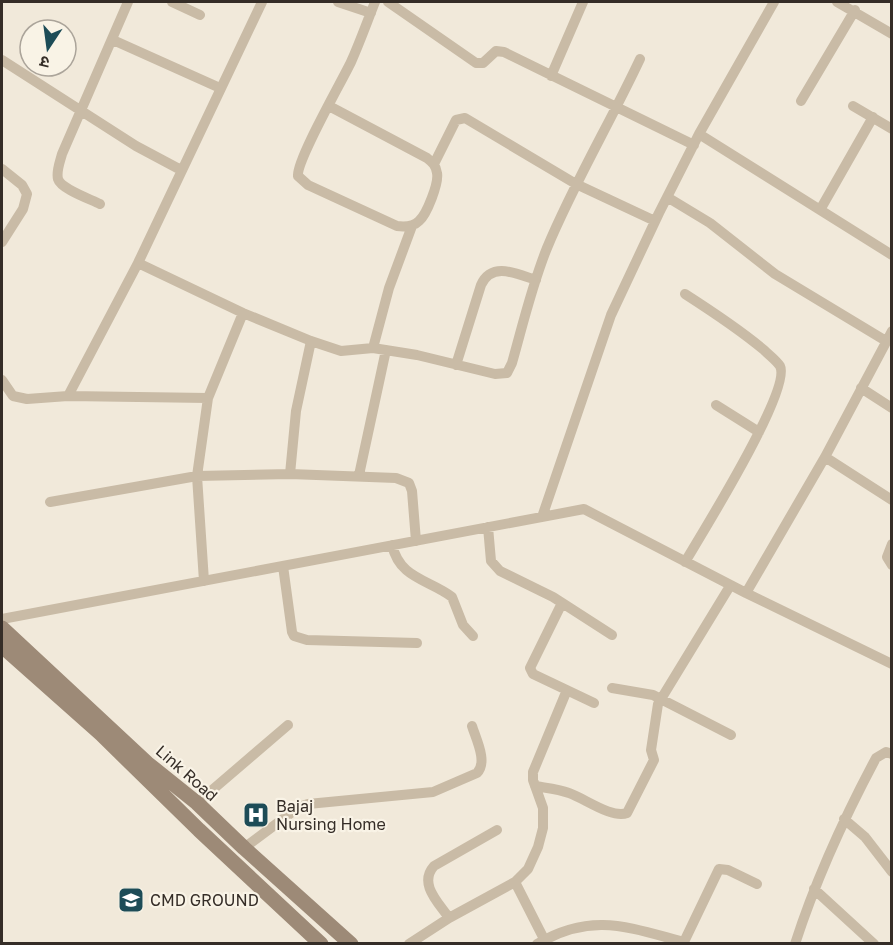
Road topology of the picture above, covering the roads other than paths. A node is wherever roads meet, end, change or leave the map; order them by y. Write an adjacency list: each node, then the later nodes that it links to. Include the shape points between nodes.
1 (128, 2): 14 (street)
2 (172, 2): 12 (street)
3 (262, 2): 18 (street)
4 (339, 2): 11 (street)
5 (375, 2): 11 (street)
6 (388, 2): 17 (street, via 476,63 483,63 501,51)
7 (583, 2): 17 (street)
8 (774, 2): 26 (street)
9 (837, 2): 10 (street)
10 (855, 10): 13 (street); 19 (street)
11 (371, 13): 20 (street)
12 (200, 15)
13 (891, 34)
14 (112, 40): 18 (street); 23 (street)
15 (640, 59): 22 (street)
16 (3, 63): 23 (street)
17 (551, 75): 22 (street)
18 (220, 88): 30 (street)
19 (801, 101)
20 (328, 106): 28 (street); 36 (street, via 299,164 298,176 308,185 397,226)
21 (853, 106): 24 (street)
22 (617, 108): 27 (street); 31 (street)
23 (80, 110): 30 (street); 33 (street, via 62,154 58,178 66,188)
24 (873, 117): 25 (street); 34 (street)
25 (891, 129)
26 (699, 134): 27 (street); 34 (street)
27 (694, 145): 32 (street)
28 (434, 164): 31 (street, via 456,120 465,118); 36 (street, via 436,186 424,215)
29 (2, 169): 37 (street, via 22,184 27,194)
30 (181, 170): 39 (street)
31 (576, 184): 35 (street); 40 (street)
32 (667, 197): 35 (street); 43 (street, via 710,223 775,273)
33 (100, 204)
34 (820, 210): 38 (street)
35 (655, 221): 61 (street, via 611,315)
36 (412, 226): 45 (street)
37 (2, 242)
38 (891, 255)
39 (138, 263): 42 (street); 50 (street)
40 (536, 280): 47 (street, via 500,270 488,273); 47 (street, via 507,373)
41 (685, 294): 54 (street, via 739,330 781,367 780,381)
42 (243, 313): 44 (street); 51 (street)
43 (889, 336): 49 (street)
44 (311, 341): 45 (street, via 341,351); 56 (street, via 296,411)
45 (372, 348): 46 (street)
46 (386, 350): 47 (street); 57 (street)
47 (456, 365)
48 (2, 380): 50 (street, via 20,399)
49 (861, 388): 53 (street); 55 (street)
50 (68, 396): 51 (street)
51 (208, 398): 58 (street)
52 (716, 405): 54 (street)
53 (891, 408)
54 (759, 432): 66 (street)
55 (825, 456): 59 (street); 71 (street)
56 (290, 474): 57 (street); 58 (street)
57 (360, 475): 63 (street, via 409,483)
58 (197, 476): 60 (street); 69 (street)
59 (891, 500)
60 (50, 502)
61 (542, 517): 62 (street); 66 (street, via 584,509)
62 (488, 527): 63 (street); 72 (street, via 491,561 495,566)
63 (416, 541): 65 (street)
64 (891, 544): 67 (street, via 887,557)
65 (392, 545): 68 (street); 76 (street, via 395,558 412,576 452,597 463,625)
66 (685, 562): 70 (street)
67 (891, 565)
68 (283, 566): 69 (street); 77 (street, via 294,636 307,640)
69 (204, 581): 73 (street)
70 (730, 585): 71 (street); 82 (street)
71 (746, 593): 79 (street)
72 (562, 603): 75 (street); 81 (street, via 530,668 532,674)
73 (2, 620)
74 (2, 628): 89 (main road, Link Road, via 147,763)
75 (612, 635)
76 (473, 636)
77 (417, 643)
78 (2, 646): 100 (main road, Link Road, via 101,734)
79 (891, 664)
80 (612, 687): 82 (street)
81 (567, 690): 83 (street); 88 (street, via 535,765)
82 (661, 699): 86 (street); 88 (street, via 651,750 654,760 627,813 612,813 569,793)
83 (594, 703)
84 (288, 724): 89 (street)
85 (472, 726): 92 (street, via 482,762 477,773 433,792 308,804)
86 (731, 735)
87 (891, 754): 90 (street, via 886,752 876,758)
88 (535, 786): 94 (street, via 543,808 542,836 528,869)
89 (197, 803): 92 (main road, Link Road)
90 (844, 819): 93 (street, via 865,837); 96 (street)
91 (498, 830): 97 (street, via 428,872 428,887)
92 (244, 848): 101 (main road, Link Road)
93 (891, 872)
94 (515, 882): 97 (street); 98 (street)
95 (757, 884): 99 (street, via 719,869)
96 (814, 889): 103 (street); 104 (street)
97 (449, 918): 102 (street)
98 (540, 941): 99 (street, via 600,923)
99 (683, 943)
100 (321, 944)
101 (351, 944)
102 (409, 944)
103 (795, 944)
104 (874, 944)

